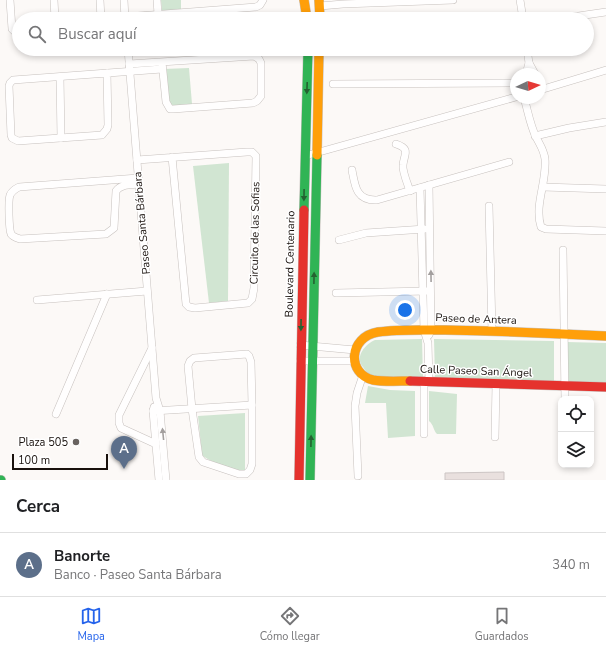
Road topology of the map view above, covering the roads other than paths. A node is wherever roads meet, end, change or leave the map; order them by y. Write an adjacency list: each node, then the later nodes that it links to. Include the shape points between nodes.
1 (10, 0): 22 (street)
2 (54, 0): 12 (street)
3 (100, 0): 13 (street)
4 (124, 0): 14 (street)
5 (157, 0): 15 (street)
6 (263, 0): 16 (street, via 256,7)
7 (304, 0): 17 (main road)
8 (308, 0): 18 (main road)
9 (453, 0): 11 (street)
10 (520, 0): 19 (street)
11 (319, 3)
12 (54, 12)
13 (101, 12)
14 (125, 12)
15 (158, 12)
16 (186, 12)
17 (305, 12)
18 (307, 12)
19 (522, 12)
20 (606, 12): 21 (street)
21 (594, 14)
22 (12, 29)
23 (129, 56): 29 (street, Paseo Santa Bárbara)
24 (308, 56): 45 (main road, Boulevard Centenario, one-way to 45)
25 (320, 56): 44 (main road)
26 (528, 56): 27 (street)
27 (529, 63): 30 (street); 31 (street)
28 (162, 66): 28 (street, via 166,102 170,109 253,103 261,96 261,63 254,56); 29 (street)
29 (130, 68): 33 (street); 47 (street, Paseo Santa Bárbara)
30 (528, 68)
31 (532, 68)
32 (606, 70): 37 (street)
33 (107, 73): 34 (street); 42 (street, via 108,125 105,133)
34 (60, 77): 42 (street); 42 (street, via 13,80 10,83 11,135 18,141)
35 (510, 83): 36 (street)
36 (333, 84)
37 (546, 88)
38 (510, 99): 44 (street)
39 (526, 104): 41 (street)
40 (606, 122): 41 (street)
41 (535, 136): 52 (street, via 544,150 546,168)
42 (62, 138)
43 (396, 144): 55 (street, via 404,148 406,153 403,166)
44 (317, 153): 45 (street); 73 (main road, one-way to 44)
45 (305, 156): 72 (main road, Boulevard Centenario, one-way to 72)
46 (172, 158): 46 (street, Circuito de las Sofias, via 247,152 252,152 256,156 254,288 252,300 248,303 195,308 186,304); 47 (street, Circuito de las Sofias)
47 (136, 160): 50 (street, Paseo Santa Bárbara)
48 (509, 162): 51 (street)
49 (352, 170): 55 (street, via 356,190 371,200)
50 (138, 181): 50 (street, via 19,187 13,190 10,196 11,234 20,239 106,234 114,228 116,191 122,186); 62 (street, Paseo Santa Bárbara)
51 (429, 185): 53 (street); 58 (street)
52 (543, 187): 54 (street); 59 (street, via 540,219 542,227)
53 (420, 188): 55 (street); 57 (street)
54 (606, 189)
55 (410, 191)
56 (489, 206): 69 (street)
57 (421, 229): 58 (street); 60 (street, via 366,233); 63 (street)
58 (430, 229): 64 (street, one-way to 58)
59 (606, 231)
60 (339, 240)
61 (563, 250): 70 (street)
62 (147, 291): 66 (street); 74 (street, Paseo Santa Bárbara)
63 (423, 291): 64 (street); 65 (street); 68 (street)
64 (431, 291): 68 (street)
65 (336, 293)
66 (107, 294): 67 (street); 88 (street)
67 (37, 300)
68 (427, 330): 69 (main road, Paseo de Antera); 75 (main road, Paseo de Antera, via 371,332 359,341); 80 (street)
69 (492, 331): 70 (main road, Paseo de Antera)
70 (565, 334): 71 (main road, Paseo de Antera); 82 (street)
71 (606, 336)
72 (300, 345): 73 (street); 76 (main road, Boulevard Centenario)
73 (313, 345): 75 (street); 77 (main road)
74 (152, 348): 87 (street, Paseo Santa Bárbara); 91 (street, via 119,415 119,423 121,428)
75 (355, 350): 78 (main road)
76 (300, 361): 77 (street); 95 (main road, Boulevard Centenario)
77 (312, 361): 78 (street); 96 (main road, one-way to 77)
78 (354, 362): 79 (main road)
79 (363, 375): 80 (main road, Calle Paseo San Ángel, via 374,380); 92 (street, via 355,406)
80 (426, 382): 81 (main road, Calle Paseo San Ángel); 89 (street)
81 (496, 384): 82 (main road, Calle Paseo San Ángel); 90 (street)
82 (565, 386): 83 (main road, Calle Paseo San Ángel); 84 (street)
83 (606, 387)
84 (565, 396)
85 (252, 405): 86 (street); 86 (street, via 251,362 247,354 194,358 190,361 188,366); 86 (street, via 252,464 246,474 204,462 199,457)
86 (192, 409): 87 (street)
87 (157, 411): 91 (street, Paseo Santa Bárbara); 94 (street, Paseo Santa Bárbara, one-way to 87)
88 (56, 414)
89 (424, 434)
90 (495, 436)
91 (156, 444): 93 (street, Paseo Santa Bárbara)
92 (358, 476)
93 (159, 480)
94 (166, 480)
95 (299, 480)
96 (310, 480)

